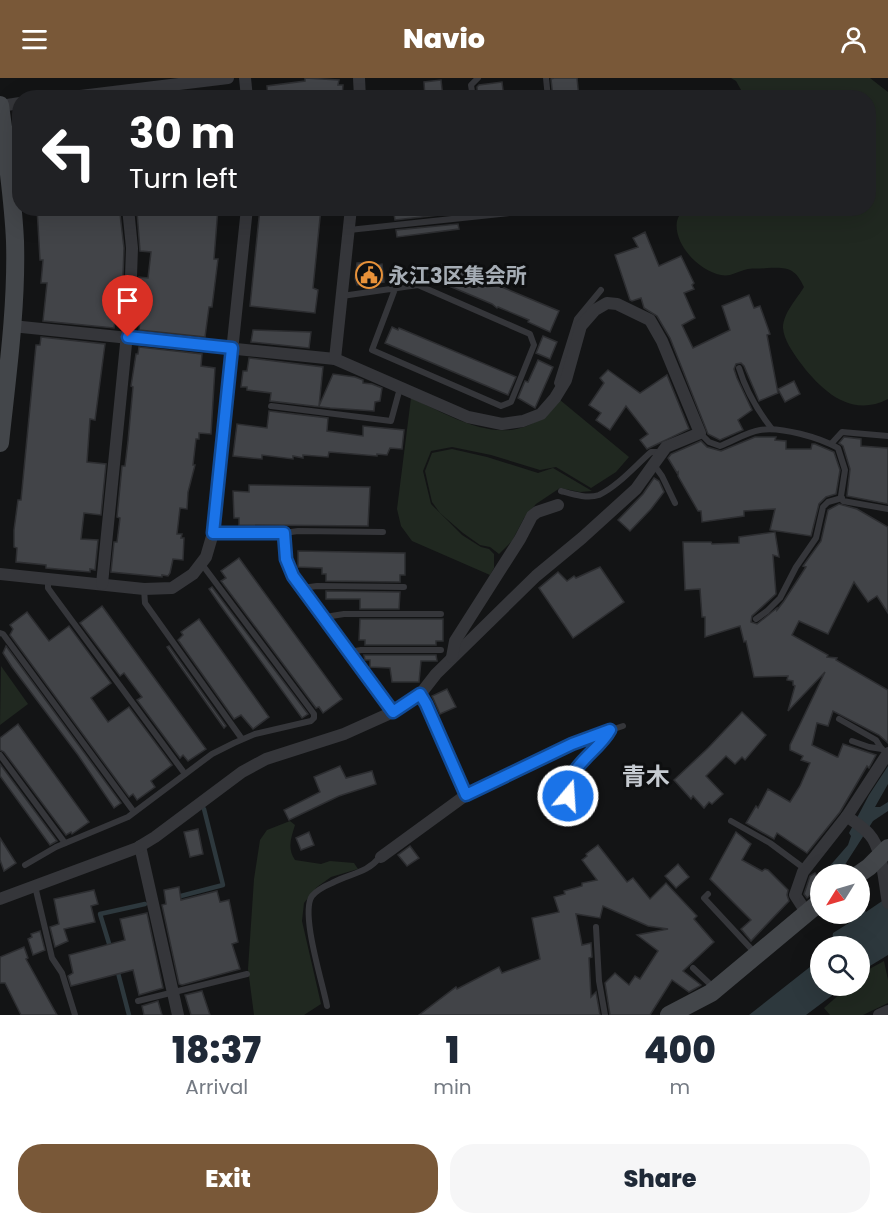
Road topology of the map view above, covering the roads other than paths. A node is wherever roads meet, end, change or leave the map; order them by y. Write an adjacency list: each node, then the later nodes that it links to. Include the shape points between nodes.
1 (228, 78): 2 (street)
2 (145, 90)
3 (0, 105): 4 (street)
4 (12, 208)
5 (13, 216): 14 (street)
6 (128, 216): 15 (street, via 132,275)
7 (245, 216): 16 (street)
8 (350, 216): 10 (street)
9 (458, 216): 10 (lane)
10 (348, 231): 13 (street)
11 (394, 288): 11 (lane, via 372,350 501,406 511,402 534,345 530,334 418,285); 13 (lane)
12 (601, 290): 20 (lane, via 576,319 557,383)
13 (342, 296): 17 (street)
14 (12, 326): 15 (street); 25 (street)
15 (128, 337): 16 (street); 40 (street)
16 (232, 348): 17 (street); 35 (street)
17 (335, 359): 19 (street)
18 (740, 368): 22 (lane, via 757,410)
19 (400, 387): 20 (street, via 468,417 502,424 541,414); 21 (lane, via 391,421)
20 (560, 390): 23 (street, via 581,326 595,310 607,303 617,304 650,320 663,341)
21 (271, 406)
22 (772, 429): 23 (lane, via 759,430 720,446); 26 (lane)
23 (700, 433): 27 (street, via 666,447)
24 (888, 436): 26 (lane, via 842,432)
25 (0, 443)
26 (831, 444): 30 (lane, via 838,448 845,470)
27 (663, 452): 28 (street); 29 (lane, via 651,452 598,495)
28 (654, 464): 31 (lane); 50 (street, via 636,489)
29 (561, 491)
30 (842, 498): 33 (lane); 46 (lane, via 823,507 816,538 780,598)
31 (675, 503)
32 (558, 506): 50 (street, via 532,516 455,641)
33 (888, 508)
34 (383, 532): 36 (lane)
35 (213, 533): 36 (street); 37 (street)
36 (284, 533): 42 (street, via 286,559)
37 (201, 563): 43 (street, via 193,574 172,588); 56 (lane, via 314,714 311,721)
38 (0, 574): 39 (street)
39 (48, 579): 40 (street); 60 (lane, via 48,588)
40 (102, 584): 43 (street)
41 (404, 587): 42 (lane)
42 (302, 588): 45 (street)
43 (144, 589): 56 (lane, via 145,603)
44 (441, 614): 45 (lane)
45 (323, 617): 49 (street)
46 (756, 619)
47 (0, 633): 63 (lane)
48 (441, 650): 49 (lane)
49 (349, 652): 52 (street)
50 (452, 657): 51 (street)
51 (420, 694): 52 (street); 61 (street)
52 (393, 712): 67 (street, via 344,734 266,759)
53 (839, 719): 58 (lane, via 876,740)
54 (623, 726): 55 (lane)
55 (610, 730): 61 (lane); 62 (lane, via 577,769)
56 (242, 739): 60 (lane)
57 (852, 741): 58 (lane)
58 (886, 751): 64 (street)
59 (0, 755): 66 (lane)
60 (185, 774): 63 (lane)
61 (466, 795): 68 (street)
62 (568, 796)
63 (134, 812): 66 (lane)
64 (849, 818): 69 (street, via 869,834); 72 (street)
65 (731, 821): 72 (lane)
66 (65, 843): 70 (lane)
67 (140, 846): 73 (street); 84 (street)
68 (381, 856): 86 (lane, via 372,867 321,888 312,896 309,923)
69 (883, 858): 71 (street); 76 (street)
70 (25, 864)
71 (870, 867)
72 (805, 869): 77 (street, via 795,896)
73 (35, 886): 75 (street); 88 (lane, via 52,958 62,974)
74 (708, 894): 80 (lane, via 704,898)
75 (0, 899)
76 (888, 903)
77 (810, 905)
78 (810, 910): 80 (street)
79 (596, 927): 90 (lane)
80 (757, 954): 83 (street)
81 (693, 968): 83 (lane)
82 (247, 974): 84 (lane)
83 (716, 989): 91 (street)
84 (171, 993): 85 (lane); 89 (street)
85 (138, 1001)
86 (327, 1006)
87 (888, 1011): 92 (street)
88 (75, 1015)
89 (177, 1015)
90 (604, 1015)
91 (669, 1015)
92 (879, 1015)

